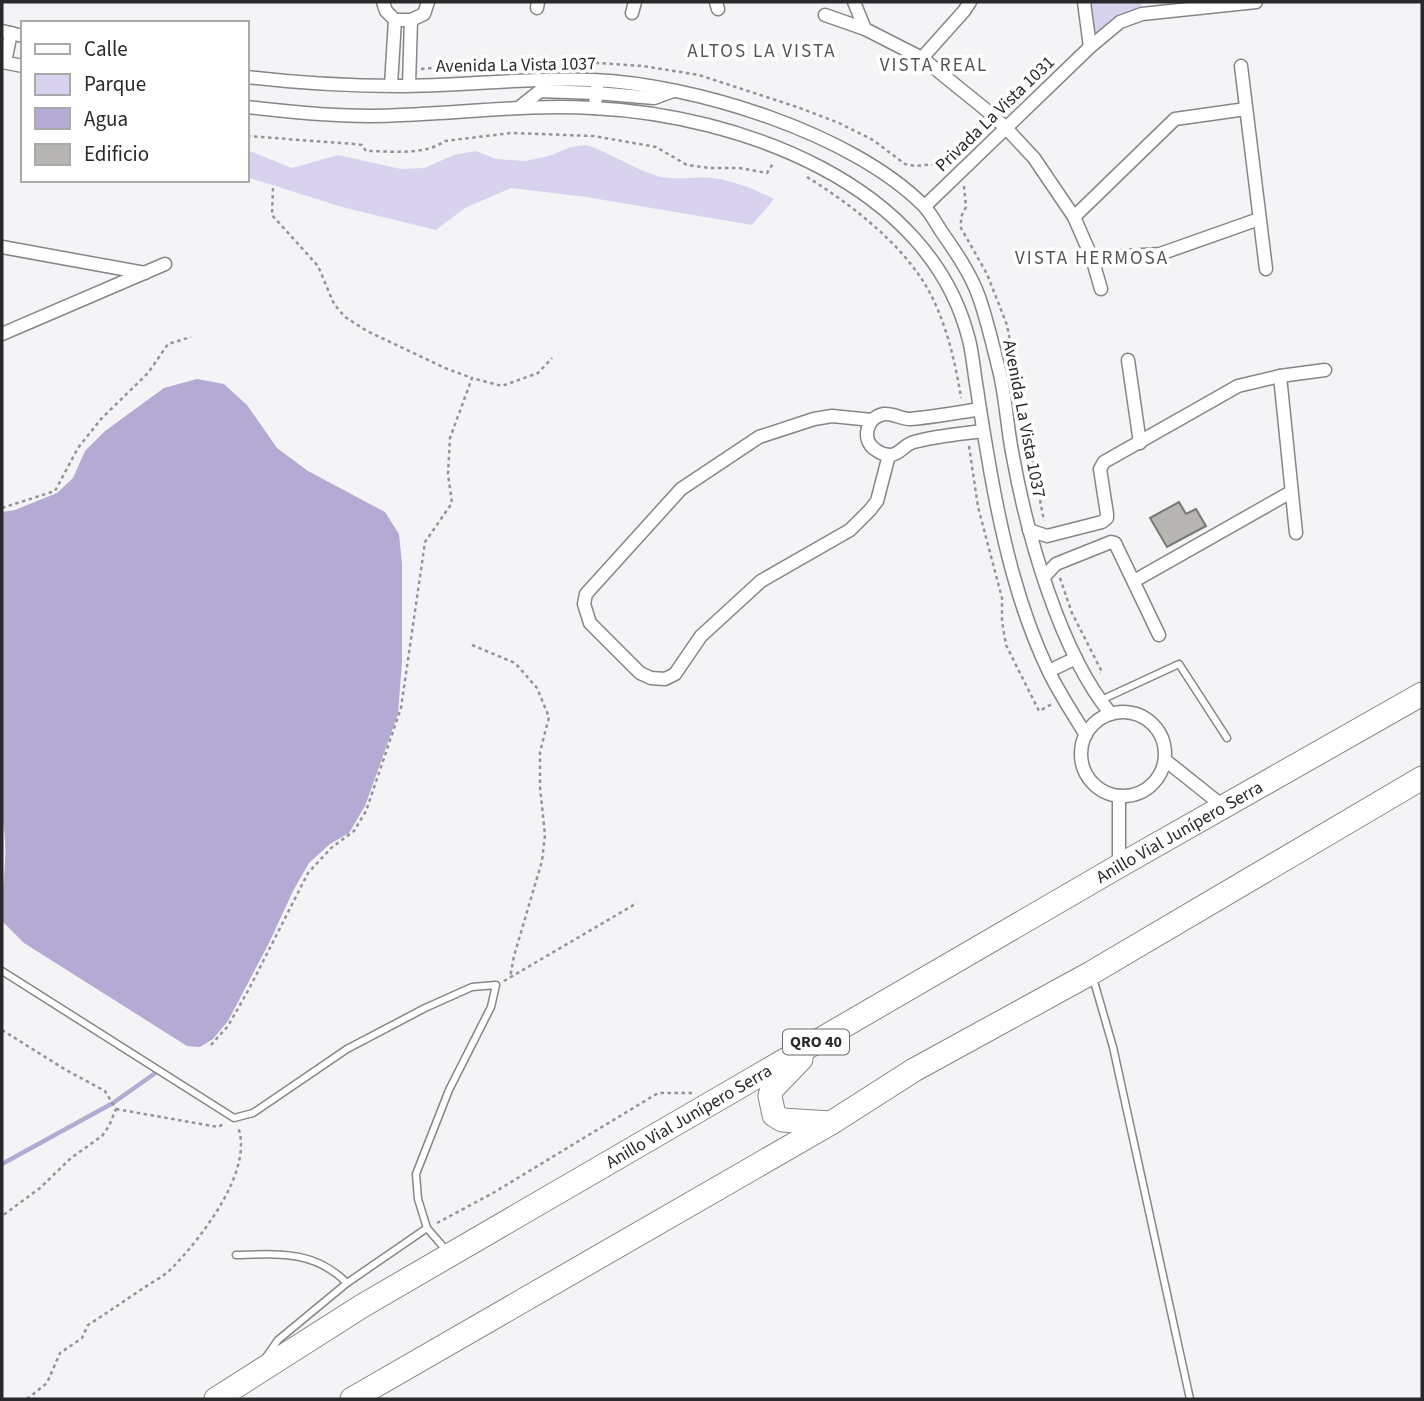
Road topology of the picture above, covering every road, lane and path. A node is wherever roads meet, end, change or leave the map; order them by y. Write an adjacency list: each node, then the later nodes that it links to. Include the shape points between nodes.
1 (383, 2): 10 (street)
2 (428, 2): 11 (street, via 424,14)
3 (854, 2): 12 (street)
4 (970, 2): 15 (street)
5 (1084, 2): 14 (street)
6 (1242, 2): 7 (street, Privada La Vista 1031); 8 (street, Privada La Vista 1031)
7 (1256, 2)
8 (1142, 8): 14 (street, Privada La Vista 1031)
9 (825, 15): 12 (street)
10 (395, 20): 11 (street); 19 (street)
11 (411, 20): 20 (street)
12 (864, 29): 15 (street)
13 (12, 33): 16 (street)
14 (1090, 47): 26 (street, Privada La Vista 1031)
15 (922, 58): 26 (street)
16 (4, 62)
17 (1241, 66): 25 (street)
18 (248, 77): 19 (street, Avenida La Vista 1037)
19 (391, 85): 20 (street, Avenida La Vista 1037)
20 (409, 85): 21 (street, Avenida La Vista 1037, via 554,79)
21 (597, 86): 22 (street, via 540,91); 24 (street); 31 (street, Avenida La Vista 1037, via 676,90 740,107 823,139 878,169)
22 (521, 106): 23 (street, via 400,116); 24 (street)
23 (248, 107)
24 (595, 108): 48 (street, via 688,121 758,142 831,171 895,218 945,279 958,305 969,341)
25 (1246, 109): 32 (street, via 1175,119); 33 (street)
26 (1006, 128): 31 (street, Privada La Vista 1031); 32 (street, via 1034,158)
27 (248, 136): 28 (path, via 362,145 366,151 420,150 445,141 511,133 594,136 656,147 687,164 710,168 767,173 774,161)
28 (782, 164)
29 (801, 174): 49 (path, via 881,231 922,280 942,322)
30 (273, 188): 47 (path, via 272,215 318,266 334,304 345,317)
31 (925, 206): 57 (street, Avenida La Vista 1037, via 978,295 1000,373)
32 (1074, 217): 36 (street)
33 (1259, 219): 36 (street, via 1160,254); 38 (street)
34 (964, 235): 59 (path, via 987,274 1007,325)
35 (2, 247): 39 (street)
36 (1092, 258): 40 (street)
37 (165, 264): 39 (street)
38 (1266, 270)
39 (145, 273): 41 (street)
40 (1101, 289)
41 (2, 334)
42 (191, 337): 56 (path, via 167,344 148,373 78,448 55,491)
43 (552, 358): 47 (path, via 538,373 502,386)
44 (1128, 360): 53 (street)
45 (1325, 370): 46 (street)
46 (1280, 376): 53 (street, via 1238,386); 55 (street)
47 (472, 378): 86 (path, via 450,438 452,503 425,542 401,708 366,811 354,831 308,873 249,989)
48 (979, 409): 49 (street); 51 (street)
49 (964, 411): 50 (street, via 907,419 882,415)
50 (872, 421): 54 (street, via 867,429 870,447); 54 (street, via 832,416 768,432 681,489 586,594 590,623 640,673 665,679 675,674 701,636 761,582 840,537 864,517 877,501)
51 (983, 431): 52 (street); 66 (street, via 1004,541)
52 (967, 433): 54 (street, via 911,442); 69 (path, via 978,507 1002,598 1006,645 1039,710)
53 (1140, 443): 59 (street, via 1101,465 1107,518)
54 (889, 455)
55 (1291, 492): 58 (street); 62 (street)
56 (2, 508)
57 (1029, 530): 59 (street); 61 (street, Avenida La Vista 1037)
58 (1296, 533)
59 (1047, 536)
60 (1056, 564): 61 (street); 62 (street, via 1111,542); 67 (path, via 1072,613 1102,672)
61 (1044, 576): 65 (street, Avenida La Vista 1037)
62 (1134, 581): 63 (street)
63 (1159, 635)
64 (472, 645): 82 (path, via 515,663 537,688 549,717 540,752 542,861)
65 (1076, 658): 66 (street); 67 (street, Avenida La Vista 1037)
66 (1049, 671): 69 (street)
67 (1087, 680): 70 (street, Avenida La Vista 1037)
68 (1422, 694): 77 (highway, Anillo Vial Junípero Serra / QRO 40)
69 (1064, 698): 72 (street)
70 (1099, 701): 71 (street, Avenida La Vista 1037); 73 (lane, via 1180,664)
71 (1111, 714): 72 (street, via 1096,722); 74 (street, via 1128,712 1157,728)
72 (1086, 735): 76 (street, via 1081,750 1090,781)
73 (1227, 738)
74 (1165, 760): 76 (street, via 1149,788); 77 (street)
75 (1422, 778): 81 (highway)
76 (1119, 796): 78 (street)
77 (1224, 807): 78 (highway, Anillo Vial Junípero Serra / QRO 40)
78 (1119, 866): 85 (highway, Anillo Vial Junípero Serra / QRO 40)
79 (637, 903): 82 (path)
80 (2, 971): 89 (lane)
81 (1091, 973): 90 (highway, via 914,1070); 100 (lane, via 1114,1047)
82 (510, 978): 83 (path)
83 (496, 985): 89 (lane, via 472,987 425,1008 347,1049 253,1113); 92 (lane, via 491,1007 449,1090 416,1174)
84 (2, 1030): 88 (path, via 105,1091)
85 (817, 1041): 87 (highway, Anillo Vial Junípero Serra / QRO 40); 90 (highway, via 772,1089 770,1097 774,1115 782,1120)
86 (211, 1045)
87 (712, 1102): 92 (path, via 688,1092 658,1093); 94 (highway, Anillo Vial Junípero Serra / QRO 40)
88 (116, 1109): 89 (path, via 218,1126); 91 (path, via 102,1136)
89 (234, 1118): 97 (path, via 243,1140 239,1167 205,1228 172,1269 88,1325 82,1338 60,1353 47,1383)
90 (831, 1122): 99 (highway)
91 (2, 1216)
92 (427, 1228): 94 (lane); 95 (lane)
93 (236, 1255): 95 (lane, via 282,1254 315,1260)
94 (450, 1255): 96 (highway, Anillo Vial Junípero Serra / QRO 40)
95 (347, 1283): 96 (lane, via 278,1340)
96 (252, 1377): 98 (highway, Anillo Vial Junípero Serra / QRO 40)
97 (27, 1399)
98 (216, 1399)
99 (352, 1399)
100 (1190, 1399)

